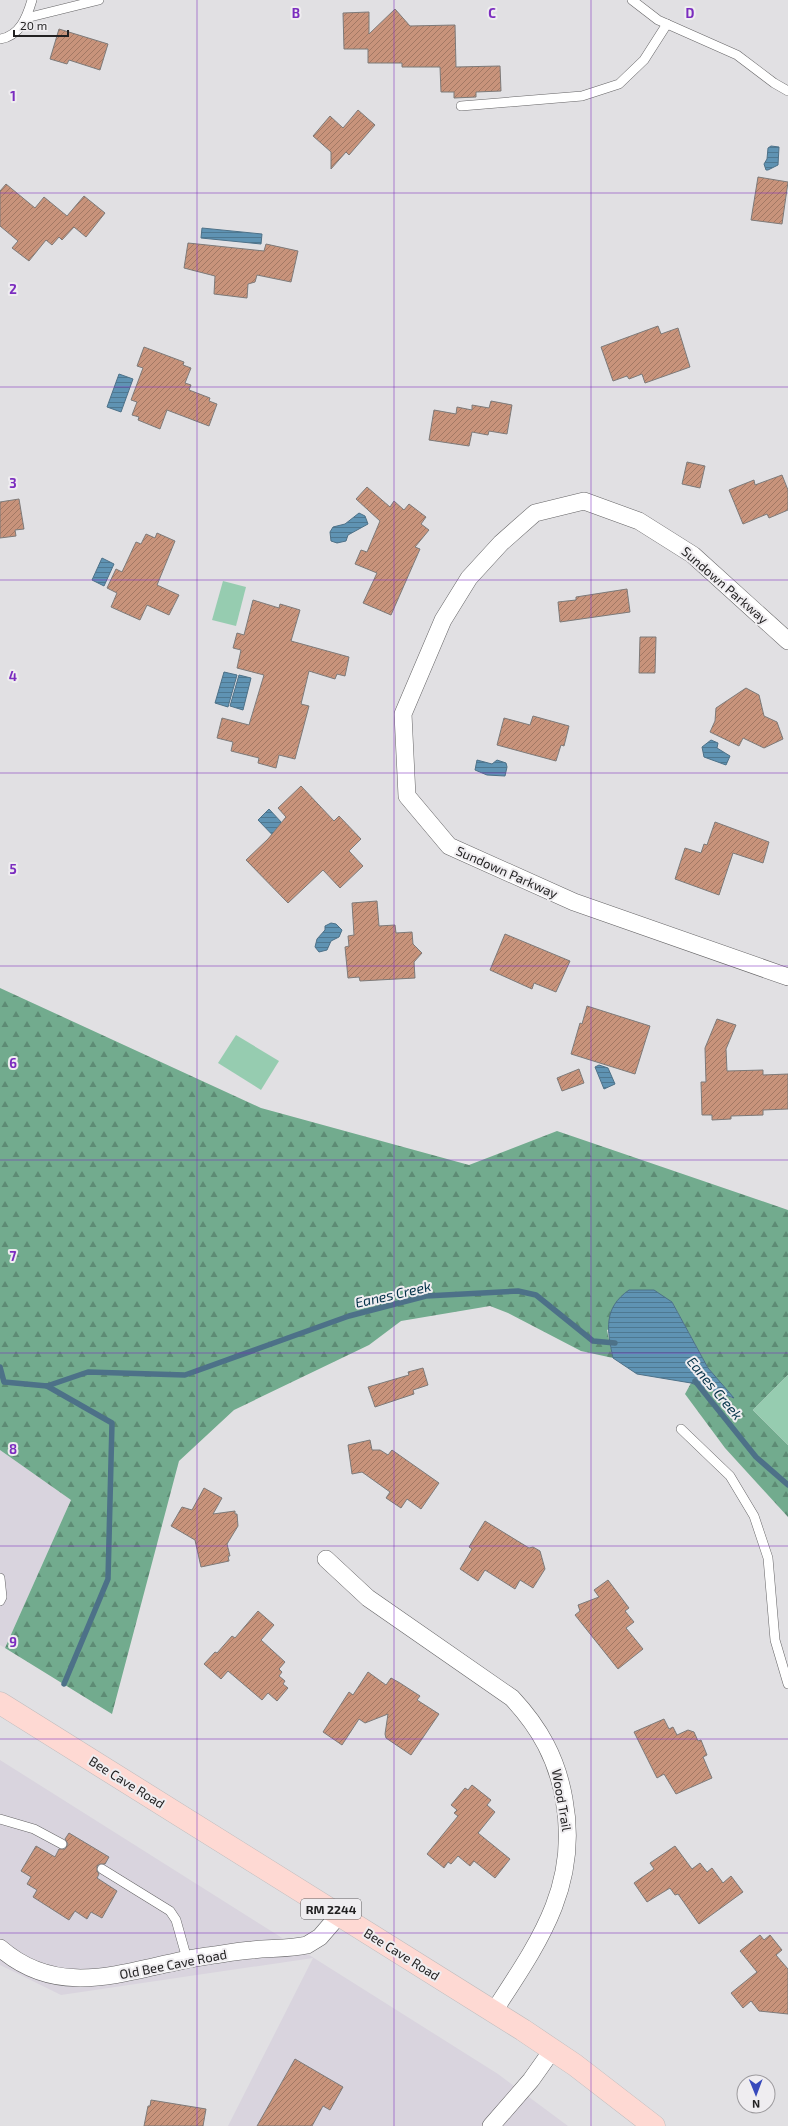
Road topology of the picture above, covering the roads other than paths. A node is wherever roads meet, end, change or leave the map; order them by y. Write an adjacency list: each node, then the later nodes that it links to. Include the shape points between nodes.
1 (32, 0): 4 (lane)
2 (99, 0): 4 (lane)
3 (632, 0): 5 (lane)
4 (26, 18): 6 (lane, via 7,38)
5 (667, 24): 7 (lane, via 737,55); 8 (lane, via 644,60 619,84 582,96)
6 (0, 38)
7 (788, 91)
8 (461, 106)
9 (788, 641): 10 (street, Sundown Parkway, via 693,555 639,521 584,501 535,512 469,578 443,620 403,714 407,796 449,846 574,902)
10 (788, 977)
11 (681, 1429): 15 (lane, via 730,1476 754,1516 768,1558 775,1640)
12 (326, 1559): 23 (street, Wood Trail, via 368,1598 512,1698 543,1736 554,1760 561,1779 567,1815 569,1842 566,1871 540,1936)
13 (0, 1578): 14 (lane)
14 (0, 1601)
15 (788, 1684)
16 (0, 1703): 20 (main road, Bee Cave Road / RM 2244)
17 (0, 1819): 18 (lane, via 34,1829)
18 (62, 1844)
19 (102, 1869): 22 (lane, via 170,1911 176,1920)
20 (339, 1914): 22 (street, Old Bee Cave Road, via 320,1937 307,1945); 23 (main road, Bee Cave Road / RM 2244)
21 (0, 1948): 22 (street, Old Bee Cave Road, via 23,1964 39,1971 81,1978 119,1975)
22 (187, 1959)
23 (494, 2011): 24 (main road, Bee Cave Road / RM 2244)
24 (552, 2049): 25 (street, via 531,2080); 26 (main road, Bee Cave Road / RM 2244)
25 (491, 2126)
26 (654, 2126)

